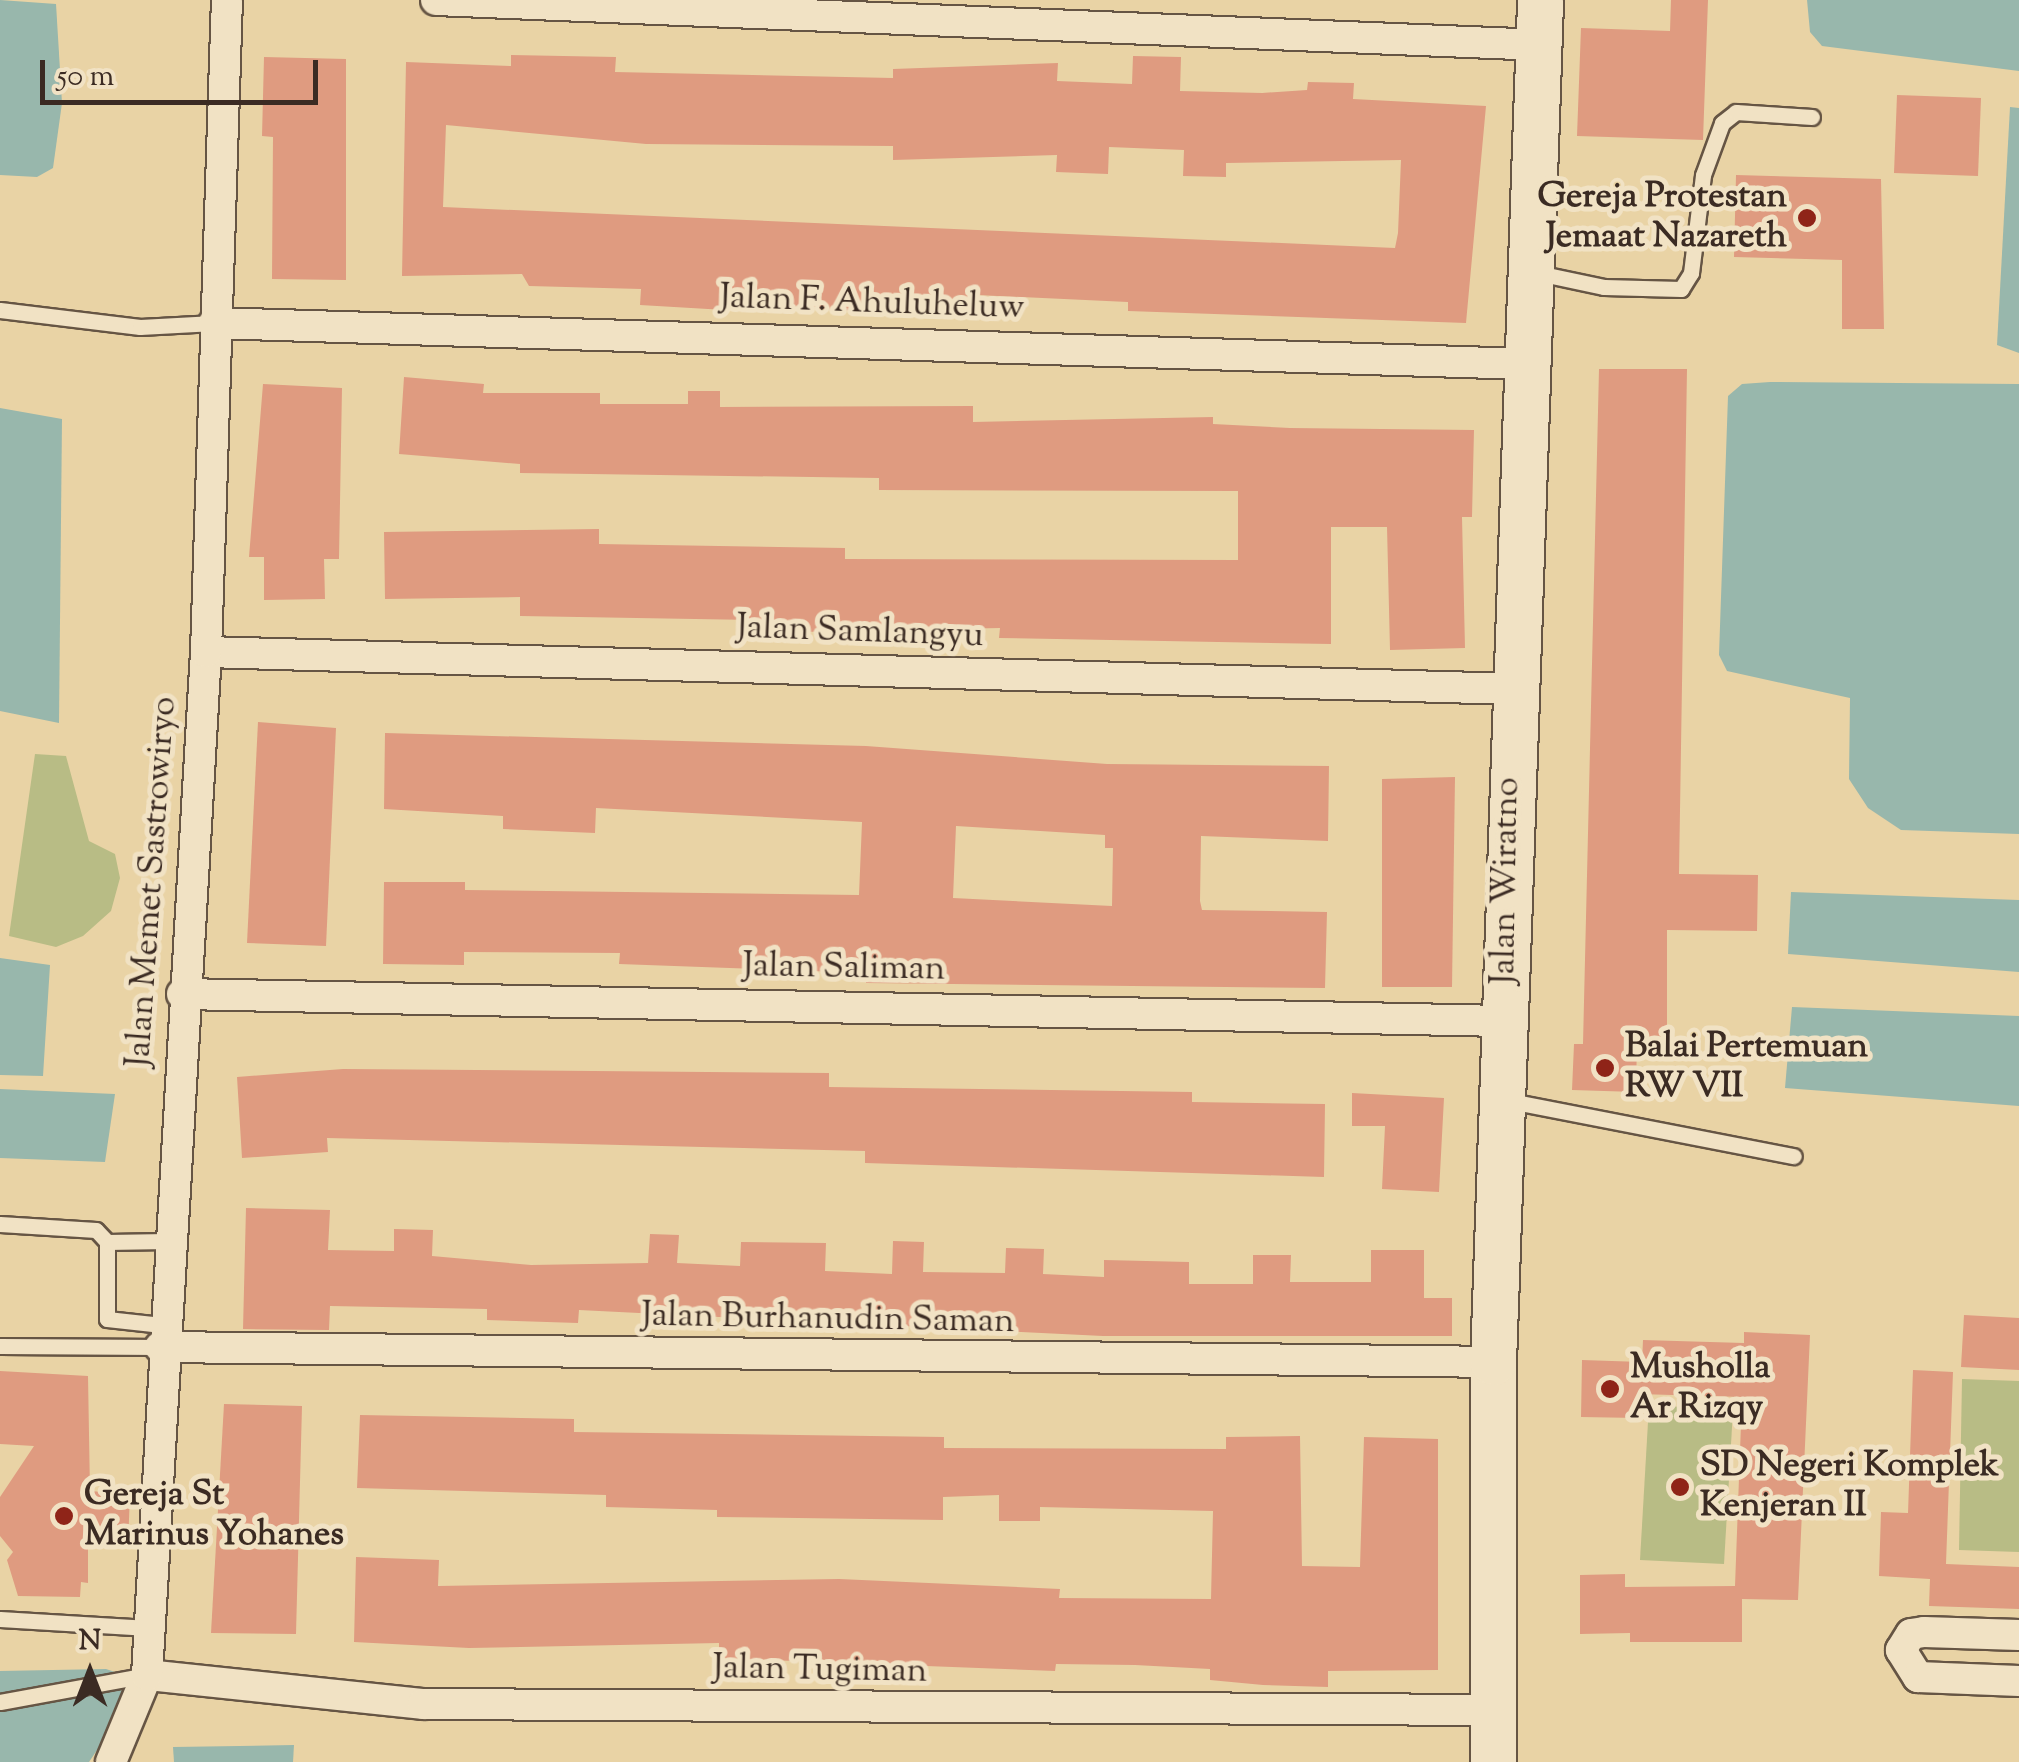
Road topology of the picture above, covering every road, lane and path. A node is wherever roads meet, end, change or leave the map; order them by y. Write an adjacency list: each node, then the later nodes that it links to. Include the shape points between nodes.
1 (227, 0): 8 (street, Jalan Memet Sastrowiryo)
2 (436, 0): 4 (street)
3 (1540, 0): 4 (main road, Jalan Wiratno)
4 (1540, 45): 6 (main road, Jalan Wiratno)
5 (1812, 117): 6 (lane, via 1736,112 1722,123 1703,175 1691,272 1680,288 1604,287)
6 (1534, 272): 9 (main road, Jalan Wiratno)
7 (0, 310): 8 (lane, via 108,325)
8 (214, 323): 9 (street, Jalan F. Ahuluheluw); 10 (street, Jalan Memet Sastrowiryo)
9 (1527, 364): 11 (main road, Jalan Wiratno)
10 (206, 652): 11 (street, Jalan Samlangyu); 12 (street, Jalan Memet Sastrowiryo)
11 (1512, 689): 13 (main road, Jalan Wiratno)
12 (182, 994): 13 (street, Jalan Saliman); 17 (street, Jalan Memet Sastrowiryo)
13 (1504, 1022): 14 (main road, Jalan Wiratno)
14 (1502, 1100): 15 (lane); 21 (main road, Jalan Wiratno)
15 (1794, 1156)
16 (0, 1224): 18 (lane, via 88,1227)
17 (167, 1241): 18 (lane); 19 (street, Jalan Memet Sastrowiryo)
18 (107, 1242): 19 (lane, via 107,1318)
19 (161, 1336): 20 (lane); 21 (street, Jalan Burhanudin Saman); 23 (street, Jalan Memet Sastrowiryo)
20 (0, 1346)
21 (1494, 1362): 28 (main road, Jalan Wiratno)
22 (0, 1619): 23 (lane)
23 (149, 1628): 25 (street, Jalan Memet Sastrowiryo)
24 (2019, 1635): 26 (street, via 1924,1632 1911,1634 1901,1650 1918,1677)
25 (148, 1675): 27 (lane); 28 (street, Jalan Tugiman, via 422,1704); 29 (street, Jalan Memet Sastrowiryo)
26 (2019, 1681)
27 (0, 1702)
28 (1494, 1710): 30 (main road, Jalan Wiratno)
29 (112, 1762)
30 (1493, 1762)

